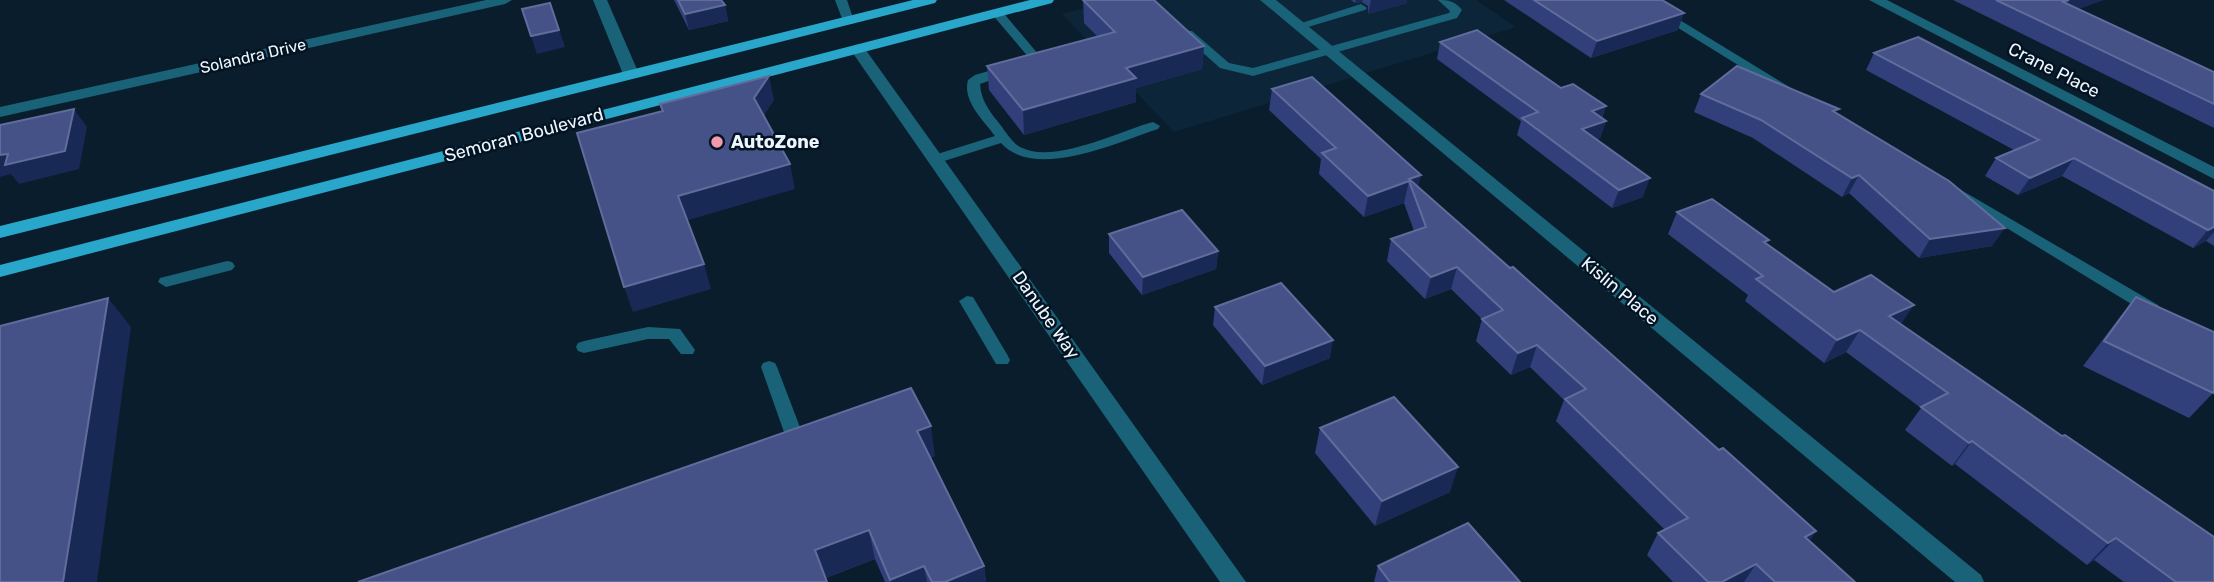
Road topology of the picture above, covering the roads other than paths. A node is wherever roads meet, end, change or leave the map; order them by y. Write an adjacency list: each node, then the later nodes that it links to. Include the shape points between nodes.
1 (505, 0): 20 (street, Solandra Drive)
2 (600, 0): 18 (street)
3 (841, 0): 12 (lane)
4 (1047, 0): 11 (main road, Semoran Boulevard)
5 (1267, 0): 13 (street, Kislin Place)
6 (1444, 0): 16 (lane, via 1455,10 1453,15)
7 (1639, 0): 19 (lane)
8 (1876, 0): 24 (street, Crane Place)
9 (927, 1): 12 (main road, Semoran Boulevard); 15 (main road, via 888,18)
10 (1361, 8): 13 (lane)
11 (998, 13): 15 (main road, Semoran Boulevard); 22 (lane, via 1038,61 973,83 973,93 986,117)
12 (848, 20): 17 (main road, via 843,36 827,49); 18 (main road, Semoran Boulevard)
13 (1298, 26): 16 (street, Kislin Place)
14 (1182, 29): 16 (lane, via 1221,65 1237,72 1253,72)
15 (858, 49): 17 (main road, Semoran Boulevard); 23 (street, Danube Way)
16 (1327, 49): 38 (street, Kislin Place)
17 (781, 69): 28 (main road, Semoran Boulevard)
18 (631, 74): 26 (main road, Semoran Boulevard)
19 (1807, 101)
20 (0, 112)
21 (1153, 126): 22 (lane, via 1064,153 1034,155 1015,150)
22 (1004, 138): 23 (lane)
23 (936, 159): 37 (street, Danube Way)
24 (2214, 174)
25 (1938, 181): 31 (lane)
26 (0, 232)
27 (227, 266): 29 (lane)
28 (0, 271)
29 (166, 282)
30 (967, 301): 34 (lane)
31 (2166, 318)
32 (584, 347): 33 (lane, via 648,333 674,333)
33 (687, 350)
34 (1002, 360)
35 (769, 367): 36 (lane)
36 (794, 435)
37 (1234, 582)
38 (1972, 582)

